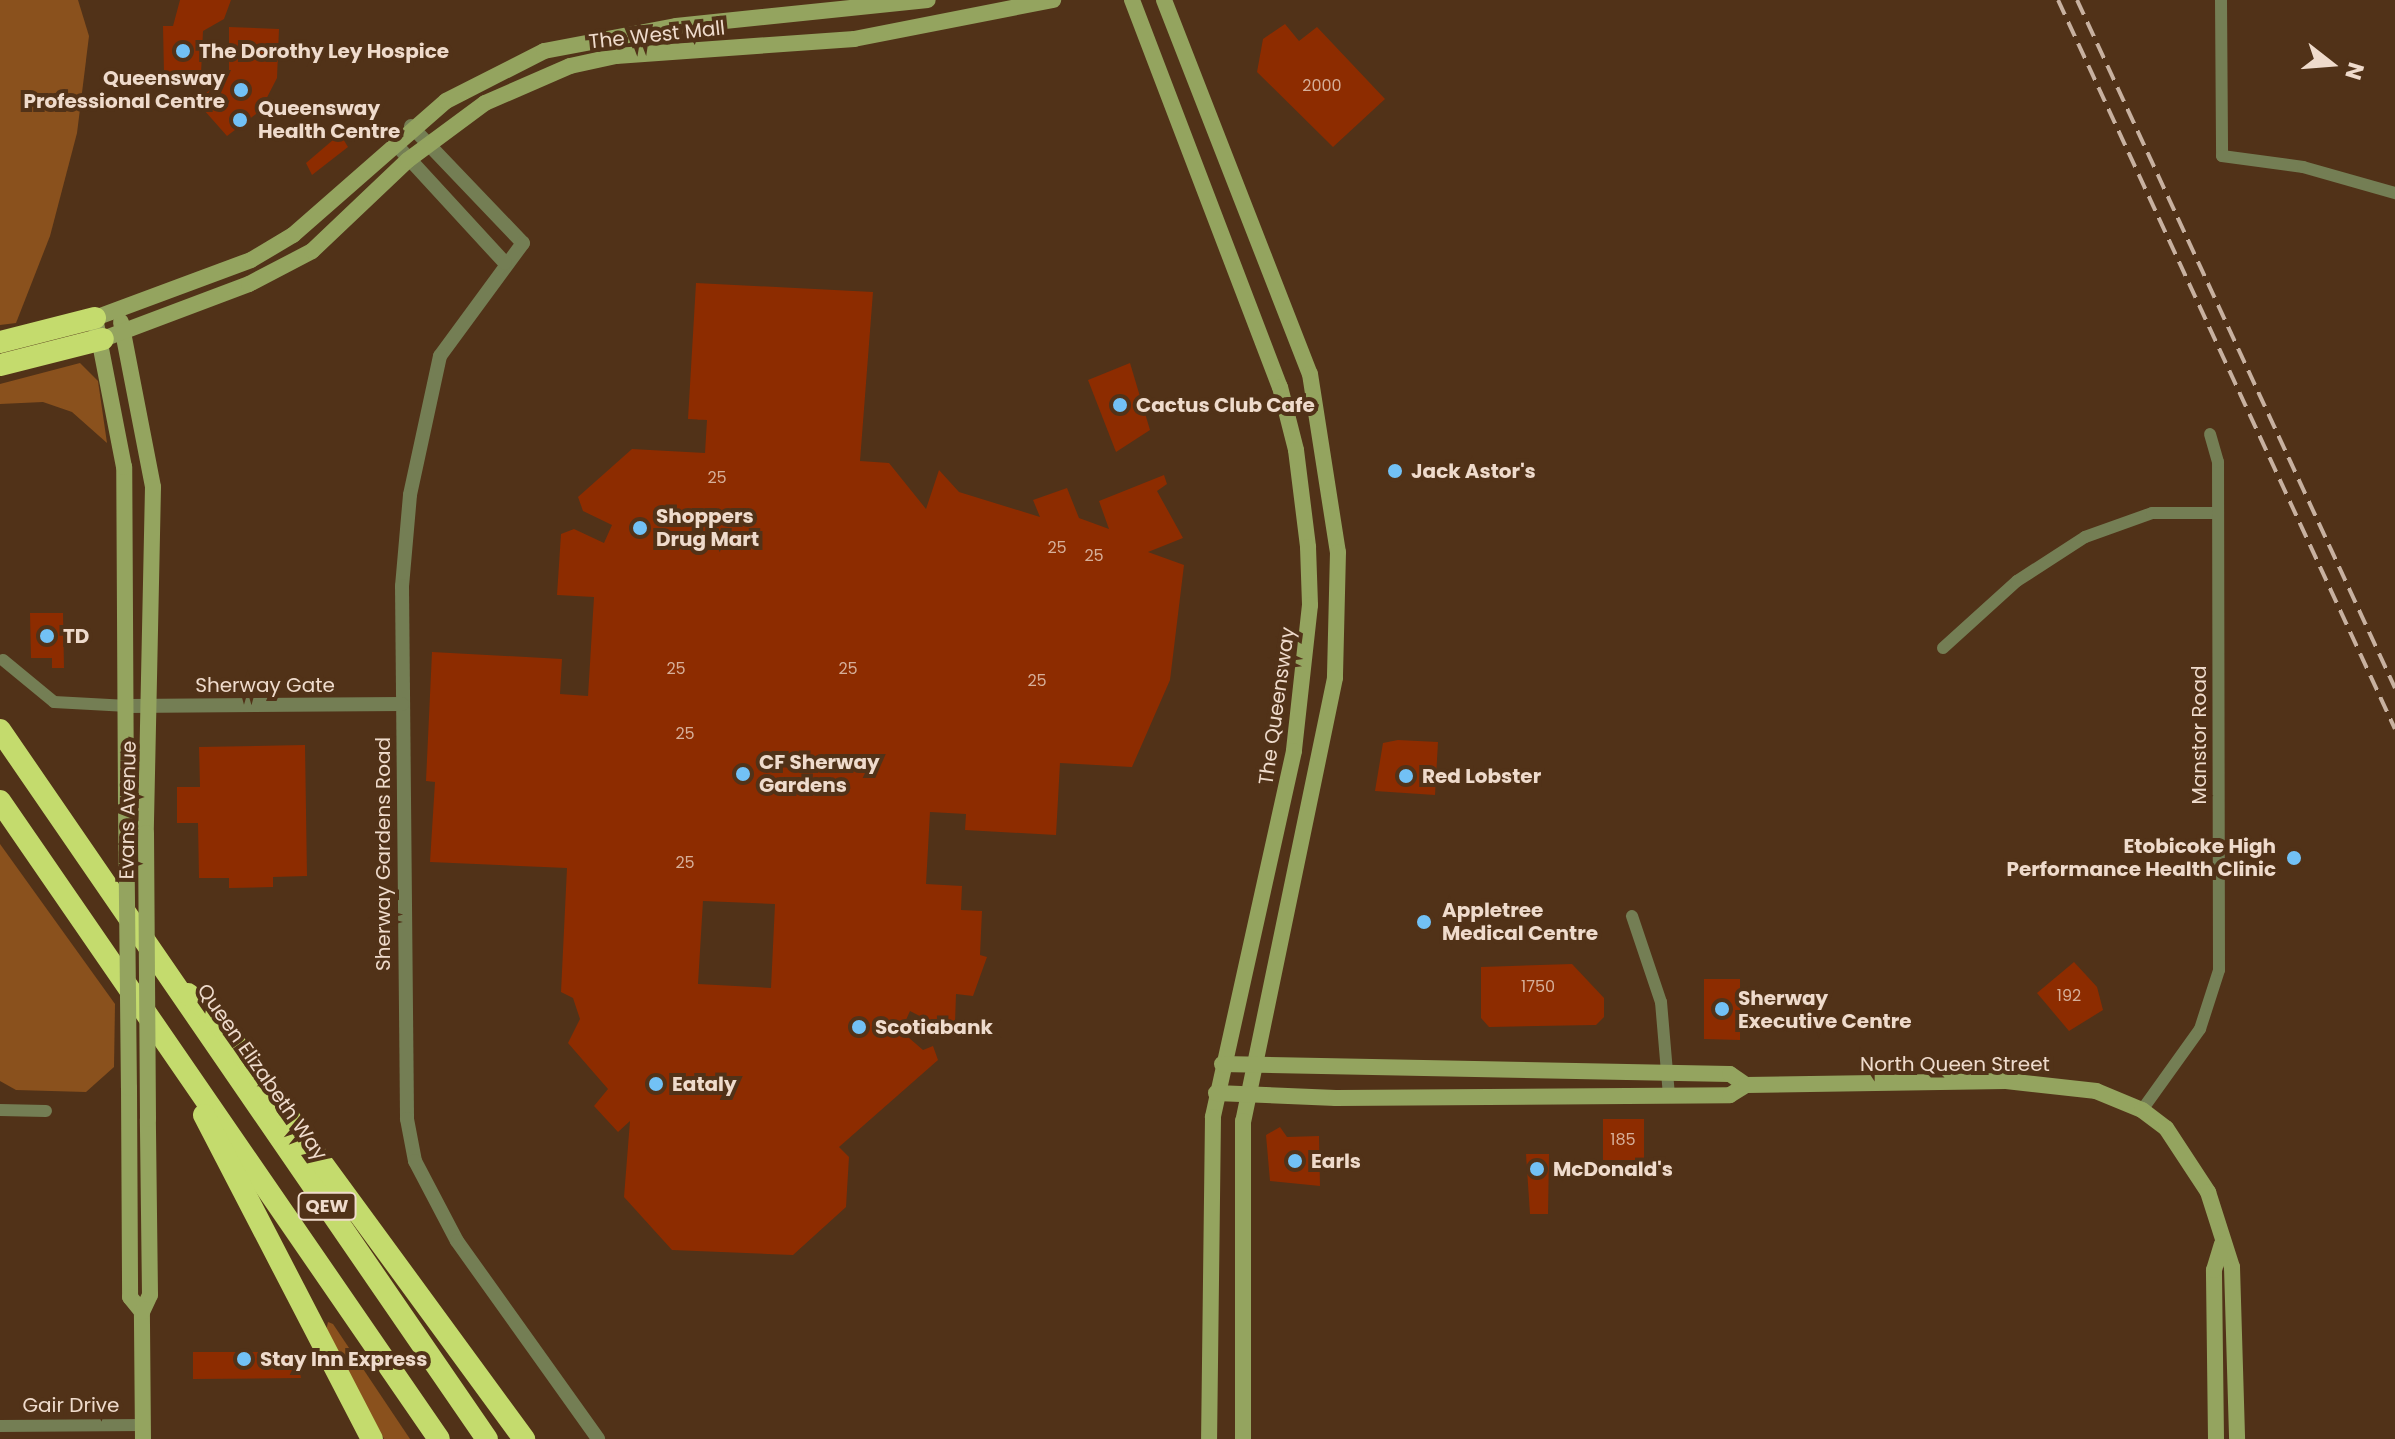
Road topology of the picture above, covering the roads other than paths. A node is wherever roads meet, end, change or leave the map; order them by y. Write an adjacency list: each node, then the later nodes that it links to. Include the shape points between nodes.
1 (928, 0): 6 (main road, The West Mall, via 595,37 500,70)
2 (1053, 0): 8 (main road, The West Mall, via 854,39 616,56 570,66 485,103)
3 (1132, 0): 24 (main road, The Queensway, via 1247,296 1296,450 1310,605)
4 (1164, 0): 26 (main road, via 1310,374 1327,460 1339,624 1335,678)
5 (2221, 0): 10 (street, via 2222,156 2303,167)
6 (411, 126): 7 (main road, The West Mall); 8 (street)
7 (394, 141): 9 (street); 12 (main road, The West Mall, via 293,235 251,260)
8 (428, 145): 9 (main road, The West Mall); 11 (street, Sherway Gardens Road, via 523,243)
9 (408, 160): 11 (street); 13 (main road, The West Mall, via 312,251 249,284)
10 (2395, 193)
11 (505, 263): 20 (street, Sherway Gardens Road, via 458,327 431,384 406,536)
12 (118, 310): 13 (main road, The West Mall); 13 (main road, Evans Avenue)
13 (107, 330): 14 (highway); 15 (highway); 21 (main road, Evans Avenue, via 153,487); 22 (main road, Evans Avenue, via 124,467)
14 (0, 342)
15 (0, 365)
16 (2210, 434): 17 (street, Manstor Road, via 2218,462)
17 (2217, 513): 18 (street, via 2152,513 2085,537 2017,581); 38 (street, Manstor Road, via 2219,970 2200,1029)
18 (1943, 648)
19 (3, 660): 22 (street, via 54,702)
20 (402, 704): 21 (street, Sherway Gate); 48 (street, Sherway Gardens Road, via 404,1078 415,1161 457,1241)
21 (152, 705): 22 (street, Sherway Gate); 41 (main road, Evans Avenue, bridge, via 146,833 150,1295)
22 (128, 706): 41 (main road, Evans Avenue, bridge, via 130,1297)
23 (0, 730): 28 (highway, Queen Elizabeth Way / QEW)
24 (1288, 787): 26 (main road, via 1295,821); 30 (main road, The Queensway)
25 (0, 801): 29 (highway)
26 (1307, 831): 31 (main road)
27 (1632, 916): 32 (street, via 1661,1002)
28 (165, 974): 46 (highway, Queen Elizabeth Way / QEW); 47 (highway, via 213,1014)
29 (171, 1050): 44 (highway); 45 (highway)
30 (1222, 1064): 31 (main road, North Queen Street); 34 (main road, The Queensway)
31 (1252, 1065): 32 (main road, North Queen Street); 36 (main road)
32 (1670, 1073): 33 (main road, North Queen Street, via 1730,1074); 35 (street)
33 (1746, 1085): 35 (main road, North Queen Street, via 1730,1095); 38 (main road, North Queen Street, via 2037,1082 2096,1091)
34 (1216, 1093): 36 (main road, North Queen Street); 49 (main road, The Queensway)
35 (1669, 1095): 36 (main road, North Queen Street)
36 (1248, 1096): 50 (main road, via 1238,1204)
37 (0, 1110): 39 (street)
38 (2142, 1110): 40 (main road, North Queen Street, via 2192,1162)
39 (46, 1111)
40 (2222, 1244): 51 (main road, via 2214,1270); 52 (main road, North Queen Street, via 2235,1300)
41 (142, 1312): 43 (main road, Evans Avenue)
42 (0, 1426): 43 (street, Gair Drive)
43 (143, 1432)
44 (372, 1439)
45 (439, 1439)
46 (487, 1439)
47 (524, 1439)
48 (598, 1439)
49 (1209, 1439)
50 (1243, 1439)
51 (2216, 1439)
52 (2237, 1439)

